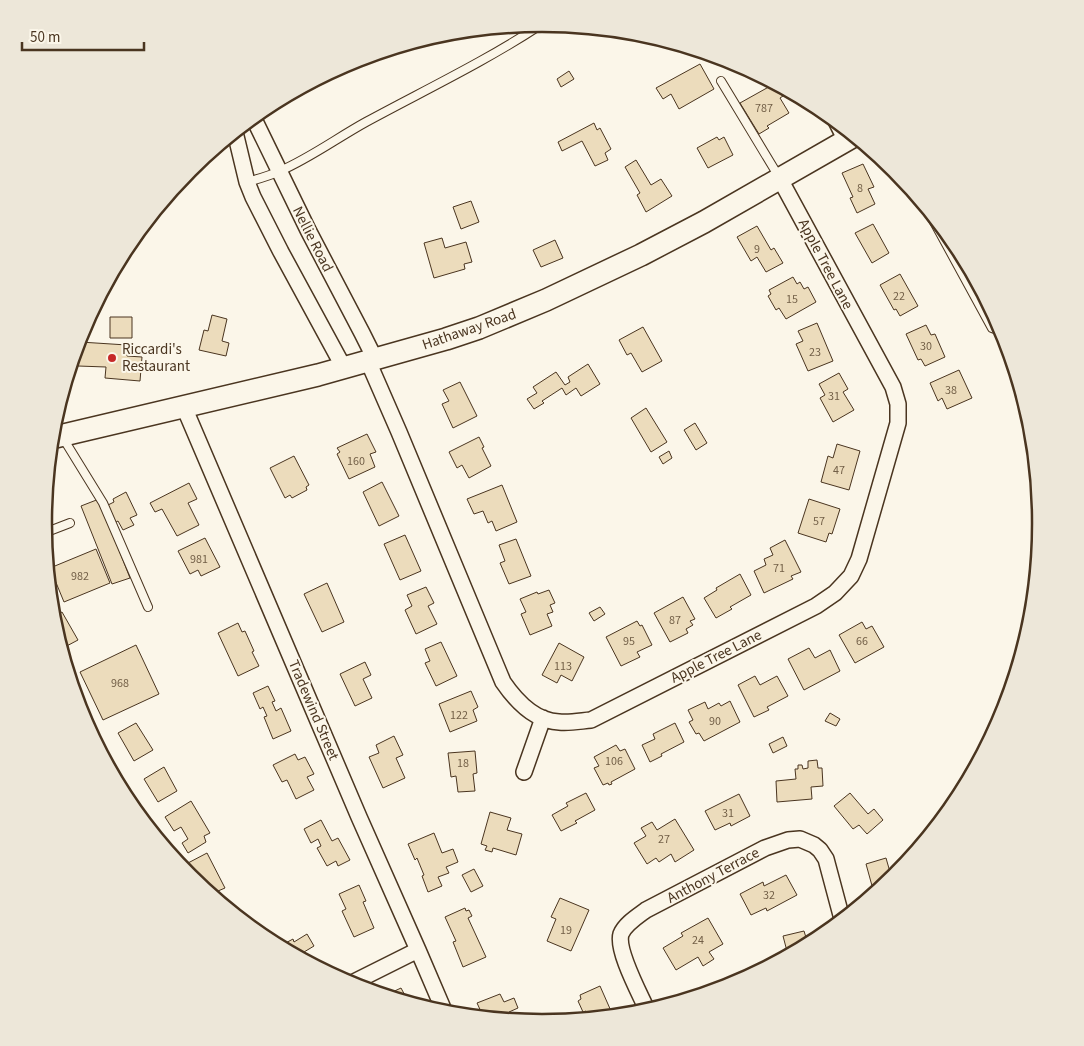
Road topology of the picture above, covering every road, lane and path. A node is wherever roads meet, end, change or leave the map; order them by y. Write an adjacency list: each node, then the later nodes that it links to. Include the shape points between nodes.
1 (523, 33): 6 (lane)
2 (721, 81): 7 (lane)
3 (256, 124): 6 (street, Nellie Road)
4 (237, 139): 8 (street)
5 (848, 140): 7 (main road, Hathaway Road)
6 (279, 172): 8 (lane); 11 (street, Nellie Road, via 362,332)
7 (780, 179): 11 (main road, Hathaway Road, via 671,240 546,300 479,328); 19 (street, Apple Tree Lane, via 892,387 898,404 898,423 859,559 851,576 816,606 591,720 557,722)
8 (247, 182): 12 (street)
9 (948, 247): 10 (lane)
10 (991, 327)
11 (372, 360): 12 (main road, Hathaway Road); 19 (street, Apple Tree Lane, via 503,682 526,709)
12 (344, 368): 13 (main road, Hathaway Road)
13 (184, 407): 14 (main road, Hathaway Road); 22 (street, Tradewind Street)
14 (60, 436)
15 (59, 440): 18 (lane, via 103,503)
16 (70, 523): 17 (lane)
17 (52, 530)
18 (148, 607)
19 (543, 718): 20 (street)
20 (524, 772)
21 (840, 913): 25 (street, Anthony Terrace, via 826,859 820,850 800,839 765,848 646,910 624,929 621,949)
22 (418, 950): 23 (street); 24 (street, Tradewind Street)
23 (361, 979)
24 (441, 1003)
25 (644, 1003)

